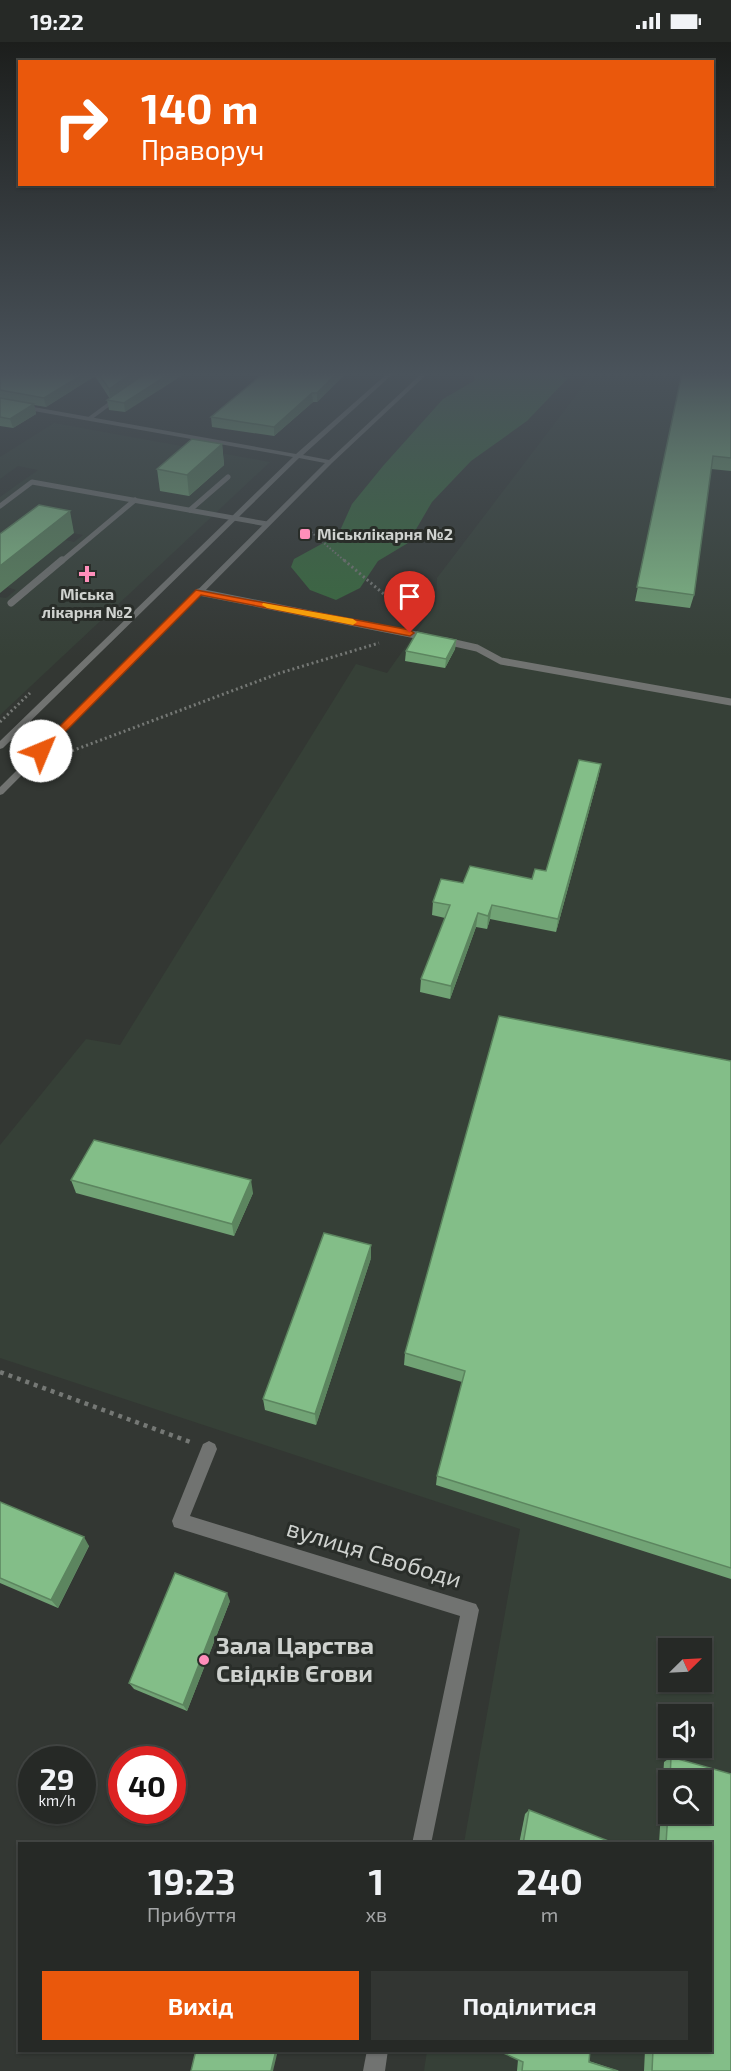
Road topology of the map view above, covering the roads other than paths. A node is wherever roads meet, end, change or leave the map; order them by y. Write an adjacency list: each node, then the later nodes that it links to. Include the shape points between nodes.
1 (286, 468): 7 (street)
2 (324, 468): 8 (street)
3 (228, 477): 6 (lane)
4 (135, 500): 5 (lane, via 32,482); 6 (lane); 10 (lane)
5 (0, 506)
6 (190, 510): 7 (lane)
7 (234, 518): 8 (lane); 12 (street)
8 (267, 524): 9 (street)
9 (199, 592): 11 (lane, via 477,648 501,661); 13 (street)
10 (10, 603)
11 (731, 702)
12 (0, 746)
13 (0, 792)
14 (209, 1449): 15 (street, вулиця Свободи, via 180,1521 470,1610)
15 (421, 1842)
16 (378, 2052): 17 (street)
17 (374, 2071)

